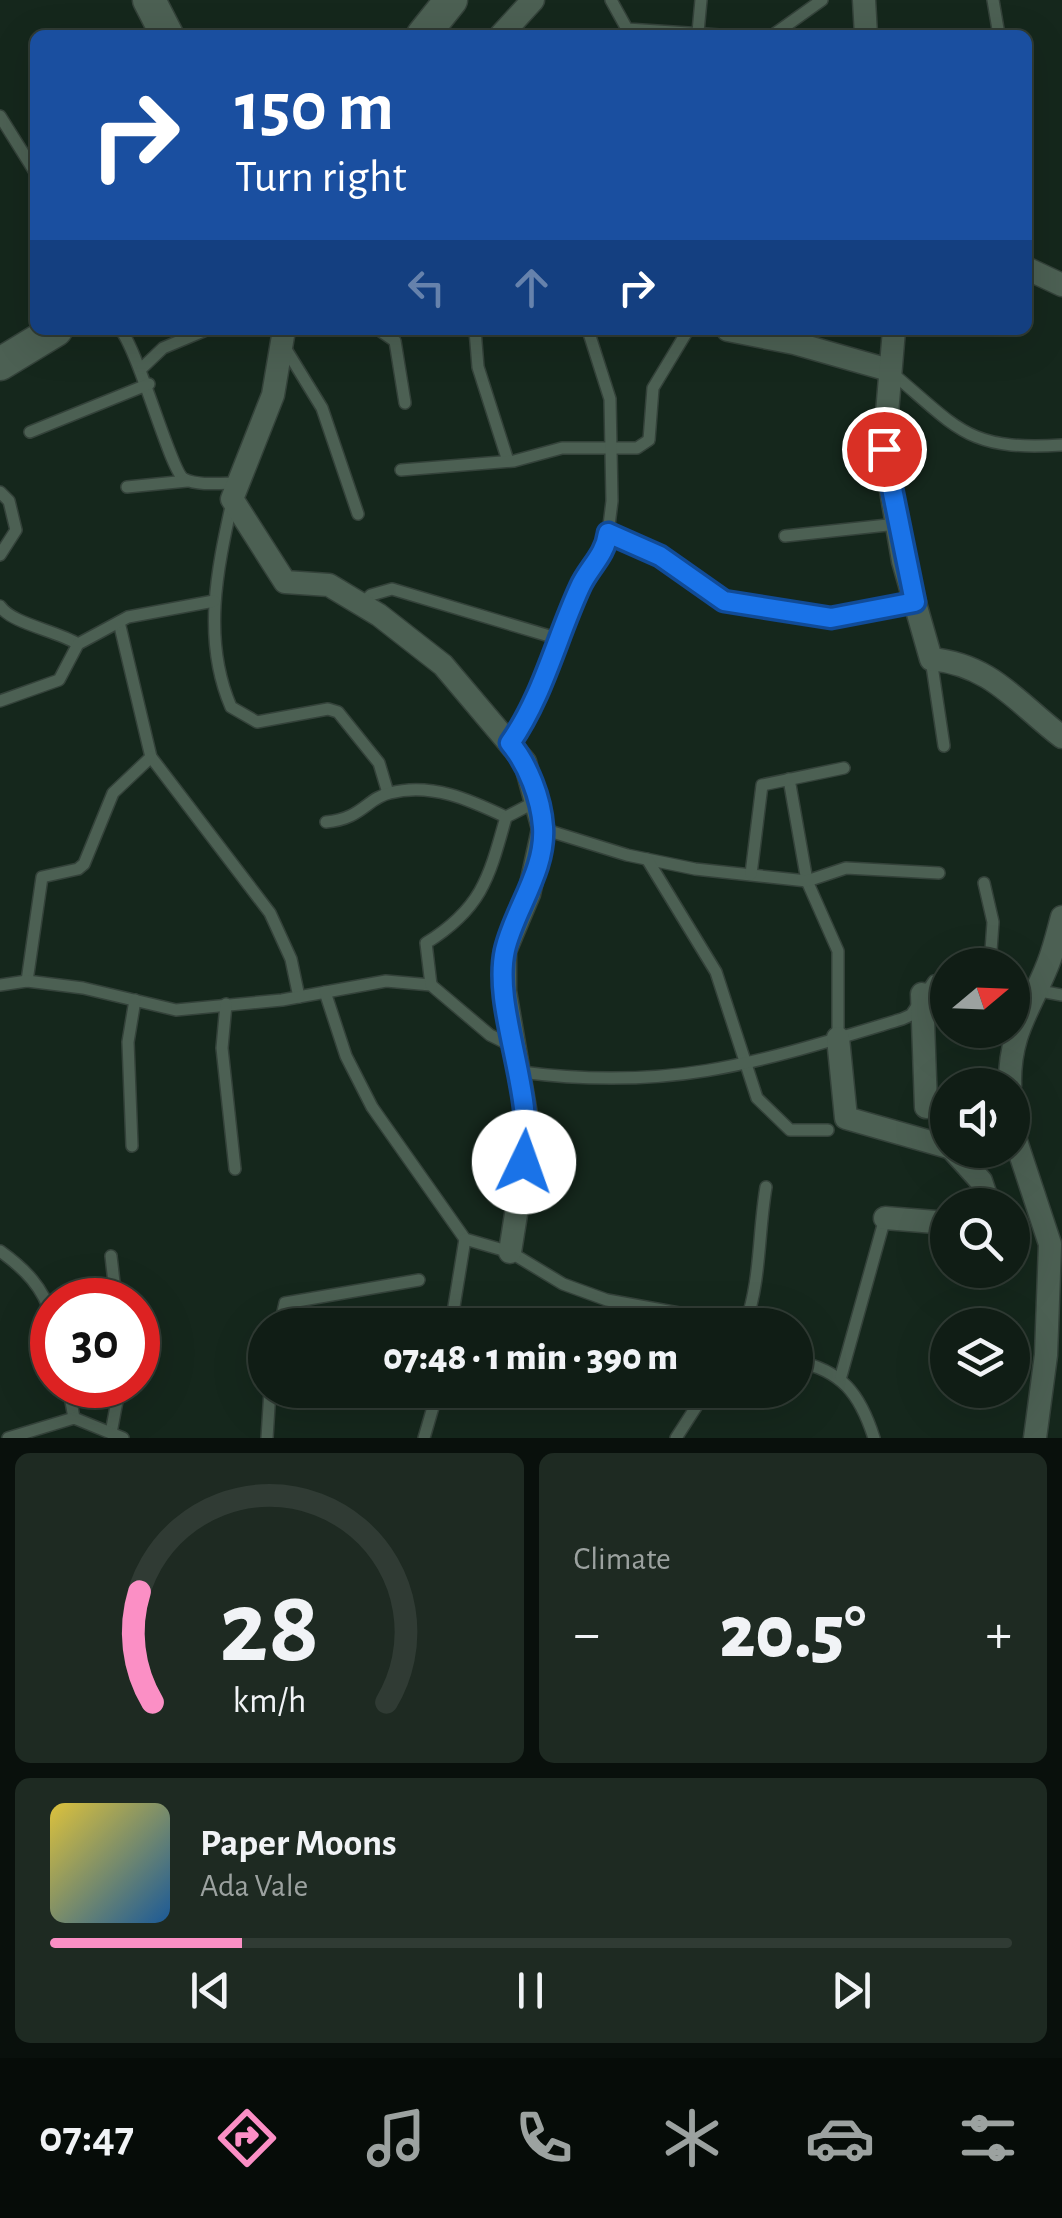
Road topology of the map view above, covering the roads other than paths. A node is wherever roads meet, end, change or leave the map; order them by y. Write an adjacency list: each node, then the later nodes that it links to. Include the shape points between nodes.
1 (149, 0): 9 (main road)
2 (451, 0): 10 (main road)
3 (533, 0): 11 (street)
4 (611, 0): 12 (lane, via 626,29)
5 (700, 0): 13 (lane)
6 (822, 0): 14 (lane)
7 (864, 0): 15 (street)
8 (994, 0): 16 (lane)
9 (164, 30)
10 (426, 30)
11 (506, 30)
12 (650, 30)
13 (698, 30)
14 (780, 30)
15 (866, 30)
16 (998, 30)
17 (0, 116): 18 (lane)
18 (30, 164)
19 (1032, 271): 20 (street)
20 (1062, 285)
21 (48, 335): 31 (main road)
22 (125, 335): 32 (lane)
23 (194, 335): 32 (lane, via 163,348)
24 (386, 335): 35 (lane, via 395,341)
25 (475, 335): 39 (lane, via 478,368)
26 (590, 335): 38 (lane, via 610,399)
27 (685, 335): 38 (lane, via 652,388 649,440)
28 (753, 335): 33 (street)
29 (893, 335): 33 (street)
30 (283, 336): 43 (street, via 272,395); 45 (lane, via 322,408)
31 (0, 364)
32 (142, 368): 34 (lane)
33 (889, 370): 37 (lane, via 966,436 1020,448); 46 (street, via 884,449)
34 (149, 384): 36 (lane); 41 (lane, via 175,472)
35 (406, 403)
36 (30, 432)
37 (1062, 446)
38 (613, 448): 39 (lane, via 562,448); 47 (lane)
39 (508, 462): 40 (lane)
40 (401, 470)
41 (188, 481): 42 (lane); 43 (lane)
42 (126, 487)
43 (235, 491): 50 (lane); 52 (street, via 285,582 329,585)
44 (0, 492): 49 (lane, via 16,530)
45 (358, 514)
46 (897, 524): 48 (lane); 51 (street)
47 (608, 533): 51 (lane, via 660,556 724,601 831,618); 55 (lane, via 606,550 585,575)
48 (786, 536)
49 (0, 555)
50 (214, 601): 54 (lane); 65 (lane, via 214,653 231,707 257,722 338,712 380,763)
51 (915, 602): 57 (street)
52 (362, 604): 55 (lane, via 392,590); 60 (street, via 443,665)
53 (0, 606): 56 (lane)
54 (119, 622): 56 (lane); 62 (lane)
55 (556, 638): 60 (lane, via 533,710)
56 (78, 644): 58 (lane, via 59,680)
57 (930, 659): 59 (street, via 963,662); 61 (lane)
58 (0, 701)
59 (1062, 737)
60 (510, 743): 66 (street, via 525,762)
61 (944, 746)
62 (152, 757): 77 (lane, via 113,793 84,864 42,876); 86 (lane, via 270,913)
63 (844, 768): 64 (lane)
64 (789, 779): 72 (lane, via 762,785); 73 (lane)
65 (388, 792): 67 (lane, via 444,791); 68 (lane, via 361,813)
66 (536, 802): 67 (lane); 69 (street)
67 (506, 816): 79 (lane, via 475,904 426,944)
68 (326, 822)
69 (543, 828): 70 (lane); 90 (street, via 529,894 505,951)
70 (647, 859): 72 (lane); 91 (lane, via 716,972)
71 (938, 873): 73 (lane, via 846,868)
72 (751, 874): 73 (lane)
73 (807, 880): 89 (lane, via 838,951)
74 (984, 883): 76 (lane)
75 (1062, 917): 81 (street, via 1048,964)
76 (991, 948)
77 (27, 981): 78 (lane); 87 (lane)
78 (0, 985)
79 (431, 985): 82 (lane, via 386,981); 90 (lane, via 490,1036)
80 (930, 986): 83 (lane)
81 (1030, 989)
82 (325, 992): 86 (lane); 104 (lane, via 372,1107)
83 (922, 994): 89 (lane, via 911,1015); 92 (street)
84 (1030, 994): 85 (lane)
85 (1062, 995)
86 (299, 997): 88 (lane)
87 (136, 1000): 88 (lane, via 176,1010); 96 (lane, via 128,1042)
88 (226, 1004): 99 (lane, via 222,1048)
89 (838, 1038): 91 (lane); 95 (street, via 846,1118)
90 (516, 1048): 93 (street)
91 (748, 1066): 93 (lane, via 593,1082); 94 (lane, via 757,1098 777,1122 790,1130)
92 (932, 1068)
93 (521, 1072): 107 (street, via 528,1132)
94 (828, 1130)
95 (930, 1143)
96 (132, 1146)
97 (967, 1168): 101 (street)
98 (1027, 1168): 105 (street)
99 (235, 1169)
100 (766, 1188): 115 (lane)
101 (984, 1188)
102 (885, 1218): 103 (street); 117 (lane)
103 (930, 1221)
104 (466, 1239): 107 (lane); 113 (lane)
105 (1056, 1243): 130 (street)
106 (0, 1251): 109 (lane)
107 (510, 1252): 114 (lane, via 564,1284)
108 (111, 1256): 110 (lane)
109 (30, 1278)
110 (114, 1278)
111 (419, 1280): 112 (lane, via 327,1299 294,1298)
112 (284, 1308)
113 (454, 1308)
114 (652, 1308)
115 (751, 1308)
116 (813, 1367): 117 (lane)
117 (840, 1376): 129 (lane, via 858,1398)
118 (72, 1408): 123 (lane)
119 (119, 1408): 124 (lane)
120 (268, 1408): 126 (lane)
121 (433, 1408): 127 (lane)
122 (695, 1408): 128 (lane)
123 (74, 1418): 124 (lane); 125 (lane)
124 (117, 1436)
125 (8, 1438)
126 (266, 1438)
127 (424, 1438)
128 (676, 1438)
129 (874, 1438)
130 (1035, 1438)

